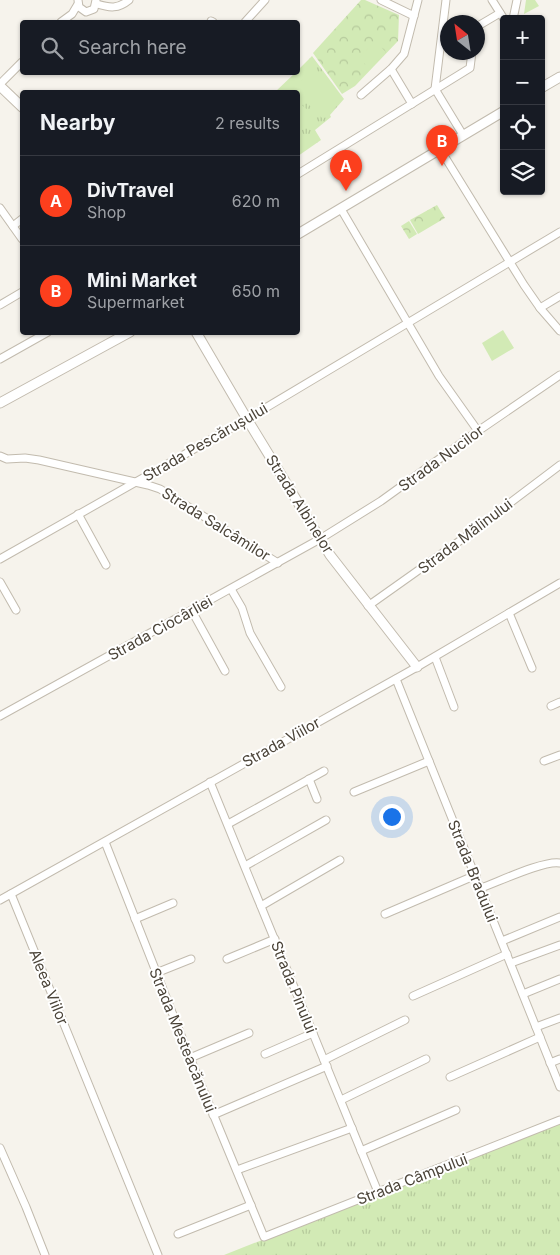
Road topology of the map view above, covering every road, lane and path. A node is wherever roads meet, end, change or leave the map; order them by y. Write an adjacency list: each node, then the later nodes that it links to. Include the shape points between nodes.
1 (129, 0): 9 (street, via 118,7 108,8)
2 (265, 0): 15 (street)
3 (381, 0): 12 (street)
4 (418, 0): 12 (street)
5 (446, 0): 23 (street)
6 (492, 0): 10 (street)
7 (517, 0): 11 (street)
8 (78, 2): 9 (street, via 81,10 89,12); 14 (street, via 72,14)
9 (96, 2)
10 (501, 15)
11 (514, 15)
12 (414, 16): 19 (street, via 404,54)
13 (500, 17): 16 (street)
14 (64, 20)
15 (247, 20)
16 (485, 23)
17 (471, 60): 23 (street, via 470,68)
18 (20, 64): 22 (street)
19 (391, 69): 24 (street); 26 (street)
20 (560, 77): 21 (street)
21 (545, 83)
22 (0, 85): 25 (street)
23 (435, 89): 26 (street); 28 (street)
24 (361, 95)
25 (20, 104)
26 (412, 104): 30 (street)
27 (500, 113): 28 (street)
28 (463, 135): 29 (street)
29 (440, 149): 32 (street); 38 (street)
30 (300, 173)
31 (0, 208): 34 (street)
32 (341, 209): 36 (street); 43 (street)
33 (20, 222): 34 (street)
34 (15, 228): 37 (street)
35 (560, 232): 38 (street, Strada Pescărușului)
36 (300, 233)
37 (20, 236)
38 (510, 262): 42 (street); 43 (street, Strada Pescărușului)
39 (20, 293): 41 (street)
40 (560, 296): 42 (street)
41 (0, 305)
42 (540, 308): 44 (street)
43 (407, 322): 51 (street, Strada Pescărușului); 52 (street, via 439,376)
44 (560, 331)
45 (43, 335): 48 (street)
46 (125, 335): 50 (street)
47 (198, 335): 51 (street, Strada Albinelor)
48 (0, 359)
49 (560, 375): 52 (street, Strada Nucilor)
50 (0, 403)
51 (247, 419): 55 (street, Strada Pescărușului); 57 (street, Strada Albinelor)
52 (478, 431): 57 (street, Strada Nucilor, via 381,501)
53 (4, 458): 55 (street, Strada Salcâmilor, via 28,458)
54 (560, 465): 64 (street, Strada Mălinului)
55 (136, 482): 56 (street, Strada Pescărușului); 59 (street, Strada Salcâmilor, via 160,489)
56 (78, 514): 58 (street, Strada Pescărușului); 60 (street)
57 (320, 539): 59 (street, Strada Ciocârliei); 64 (street, Strada Albinelor)
58 (0, 559)
59 (278, 562): 63 (street, Strada Ciocârliei)
60 (106, 565)
61 (0, 582): 65 (street)
62 (560, 583): 67 (street, Strada Viilor)
63 (231, 589): 66 (street, Strada Ciocârliei); 73 (street, via 242,608 250,633)
64 (368, 606): 69 (street, Strada Albinelor)
65 (16, 610)
66 (192, 611): 71 (street); 77 (street, Strada Ciocârliei)
67 (509, 613): 68 (street, Strada Viilor); 70 (street)
68 (434, 657): 69 (street, Strada Viilor); 75 (street)
69 (417, 667): 72 (street, Strada Viilor)
70 (532, 668)
71 (225, 671)
72 (396, 679): 79 (street, Strada Bradului); 83 (street, Strada Viilor)
73 (281, 687)
74 (560, 702): 76 (street)
75 (454, 706)
76 (550, 706)
77 (0, 716)
78 (560, 755): 80 (street)
79 (429, 761): 84 (street); 92 (street, Strada Bradului)
80 (544, 761)
81 (324, 771): 82 (street)
82 (309, 779): 85 (street); 87 (street)
83 (210, 782): 87 (street, Strada Pinului); 88 (street, Strada Viilor)
84 (354, 792)
85 (317, 799)
86 (326, 820): 91 (street)
87 (228, 824): 91 (street, Strada Pinului)
88 (104, 842): 94 (street, Strada Viilor); 100 (street, Strada Mesteacănului)
89 (340, 860): 97 (street)
90 (560, 863): 93 (street, via 543,865)
91 (245, 866): 97 (street, Strada Pinului)
92 (476, 876): 93 (street, Strada Bradului); 98 (street)
93 (481, 888): 102 (street, Strada Bradului)
94 (11, 894): 95 (street, Strada Viilor); 139 (street, Aleea Viilor)
95 (0, 900)
96 (173, 903): 100 (street)
97 (261, 906): 101 (street, Strada Pinului)
98 (385, 914)
99 (560, 917): 102 (street)
100 (135, 919): 108 (street, Strada Mesteacănului)
101 (275, 940): 106 (street); 116 (street, Strada Pinului)
102 (502, 941): 104 (street, Strada Bradului)
103 (560, 945): 107 (street)
104 (507, 954): 107 (street, Strada Bradului); 111 (street)
105 (191, 959): 108 (street)
106 (227, 959)
107 (511, 963): 110 (street, Strada Bradului)
108 (156, 973): 119 (street, Strada Mesteacănului)
109 (560, 979): 110 (street)
110 (523, 994): 114 (street, Strada Bradului)
111 (413, 996)
112 (560, 1018): 114 (street)
113 (405, 1020): 122 (street)
114 (536, 1027): 117 (street, Strada Bradului)
115 (249, 1033): 119 (street)
116 (313, 1033): 118 (street); 122 (street, Strada Pinului)
117 (540, 1037): 123 (street, Strada Bradului); 124 (street)
118 (264, 1054)
119 (190, 1058): 128 (street, Strada Mesteacănului)
120 (426, 1059): 126 (street)
121 (560, 1059): 123 (street)
122 (326, 1063): 126 (street, Strada Pinului); 128 (street)
123 (550, 1063): 125 (street, Strada Bradului)
124 (450, 1077)
125 (560, 1087)
126 (341, 1100): 130 (street, Strada Pinului)
127 (456, 1110): 132 (street)
128 (214, 1115): 133 (street, Strada Mesteacănului)
129 (560, 1120): 134 (street, Strada Câmpului)
130 (352, 1128): 132 (street, Strada Pinului); 133 (street)
131 (0, 1148): 138 (street)
132 (361, 1151): 134 (street, Strada Pinului)
133 (236, 1170): 135 (street, Strada Mesteacănului)
134 (378, 1192): 137 (street, Strada Câmpului)
135 (251, 1205): 136 (street); 137 (street, Strada Mesteacănului)
136 (178, 1234)
137 (264, 1237)
138 (45, 1255)
139 (158, 1255)

